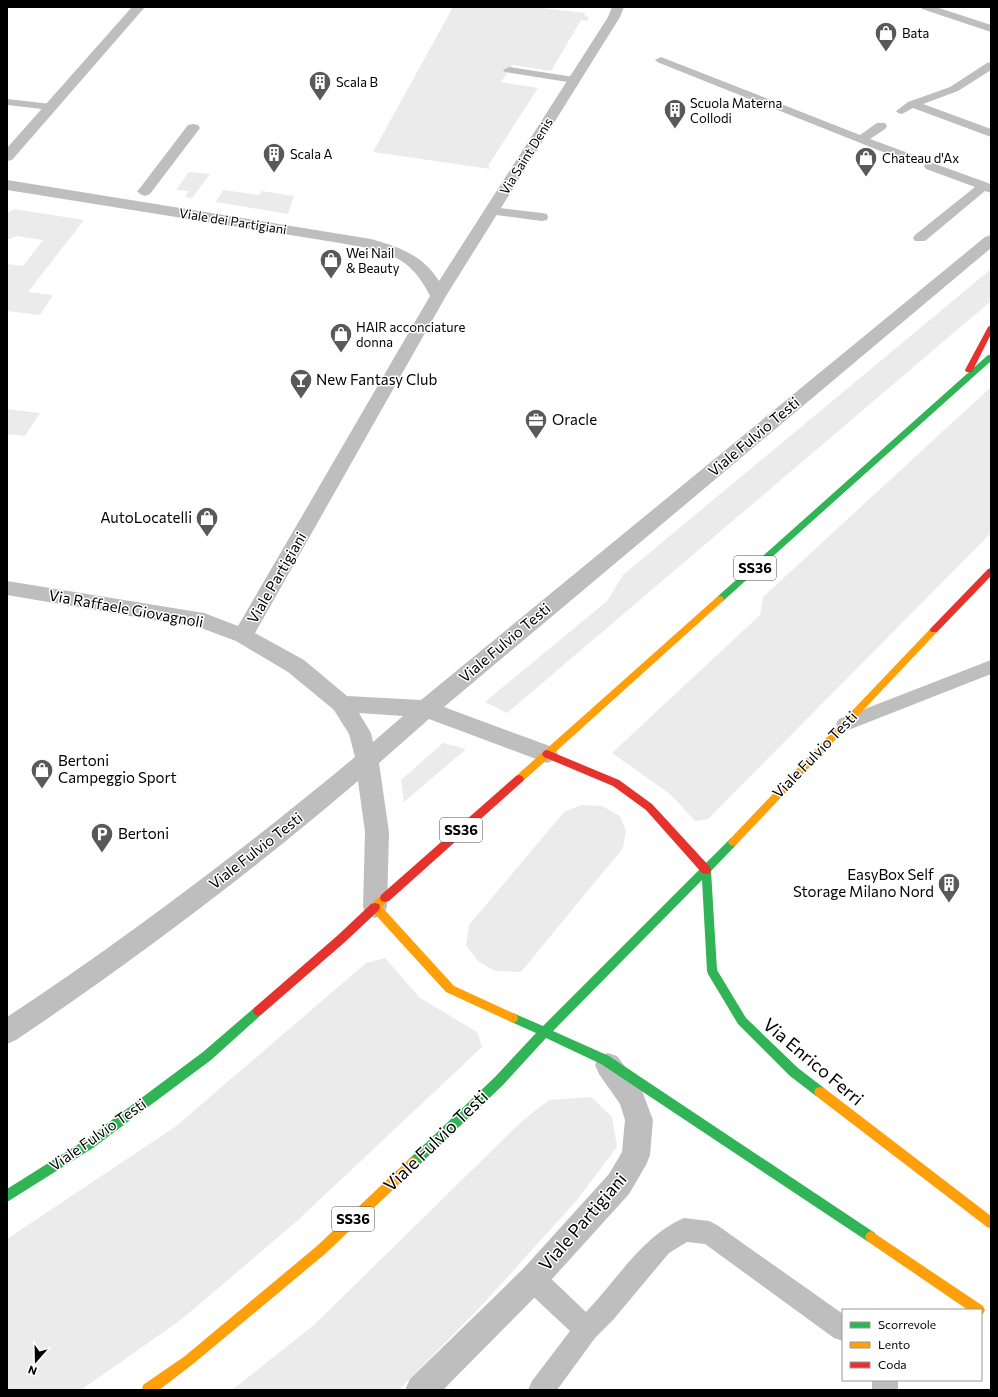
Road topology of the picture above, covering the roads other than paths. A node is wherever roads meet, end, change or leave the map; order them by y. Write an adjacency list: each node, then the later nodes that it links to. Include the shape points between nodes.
1 (139, 7): 11 (street)
2 (926, 7): 4 (lane)
3 (616, 12): 8 (street, Via Saint Denis)
4 (991, 29)
5 (660, 60): 16 (lane)
6 (991, 65): 10 (lane, via 954,89)
7 (509, 70): 8 (lane)
8 (574, 80): 23 (street, Via Saint Denis)
9 (7, 102): 11 (lane)
10 (912, 104): 12 (lane); 15 (lane)
11 (51, 107): 17 (street)
12 (902, 111)
13 (881, 126): 16 (lane)
14 (194, 128): 22 (street)
15 (991, 133)
16 (862, 140): 18 (lane)
17 (7, 156)
18 (908, 157)
19 (930, 166): 21 (lane)
20 (7, 185): 27 (street, Viale dei Partigiani, via 340,238 390,249 406,255 421,267 435,286)
21 (988, 188): 25 (lane)
22 (146, 190)
23 (492, 211): 24 (lane); 27 (street, Via Saint Denis)
24 (542, 216)
25 (920, 238)
26 (991, 240): 36 (street, Viale Fulvio Testi)
27 (438, 296): 33 (street, Viale Partigiani)
28 (991, 327): 30 (main road)
29 (991, 357): 30 (main road, Viale Fulvio Testi / SS36)
30 (964, 382): 38 (main road, Viale Fulvio Testi / SS36)
31 (991, 571): 37 (main road, Viale Fulvio Testi / SS36)
32 (7, 588): 33 (street, Via Raffaele Giovagnoli, via 204,621)
33 (243, 636): 35 (street, Viale Partigiani, via 296,666)
34 (991, 667): 37 (lane)
35 (342, 704): 36 (street); 39 (street, Viale Partigiani, via 360,733)
36 (426, 708): 38 (street); 39 (street, Viale Fulvio Testi)
37 (844, 725): 40 (main road, Viale Fulvio Testi / SS36)
38 (547, 754): 40 (main road, via 616,783 649,807); 41 (main road, Viale Fulvio Testi / SS36)
39 (367, 761): 41 (street, Viale Partigiani, via 377,832); 42 (street, Viale Fulvio Testi, via 244,862 75,987)
40 (706, 870): 43 (main road, Viale Fulvio Testi / SS36); 46 (main road, Via Enrico Ferri, via 712,971 742,1021 794,1072)
41 (374, 907): 43 (main road, via 450,989); 45 (main road, Viale Fulvio Testi / SS36, via 207,1056 90,1144)
42 (7, 1032)
43 (544, 1032): 44 (main road); 51 (main road, Viale Fulvio Testi / SS36, via 499,1080 321,1250 189,1360)
44 (605, 1060): 47 (street, Viale Partigiani, via 631,1097 640,1120 636,1155 619,1184); 48 (main road)
45 (7, 1196)
46 (991, 1223)
47 (533, 1279): 50 (lane); 52 (street, Viale Partigiani)
48 (978, 1309)
49 (842, 1328): 50 (lane, via 708,1234 684,1230 661,1245)
50 (586, 1329): 53 (lane)
51 (148, 1390)
52 (421, 1390)
53 (541, 1390)

